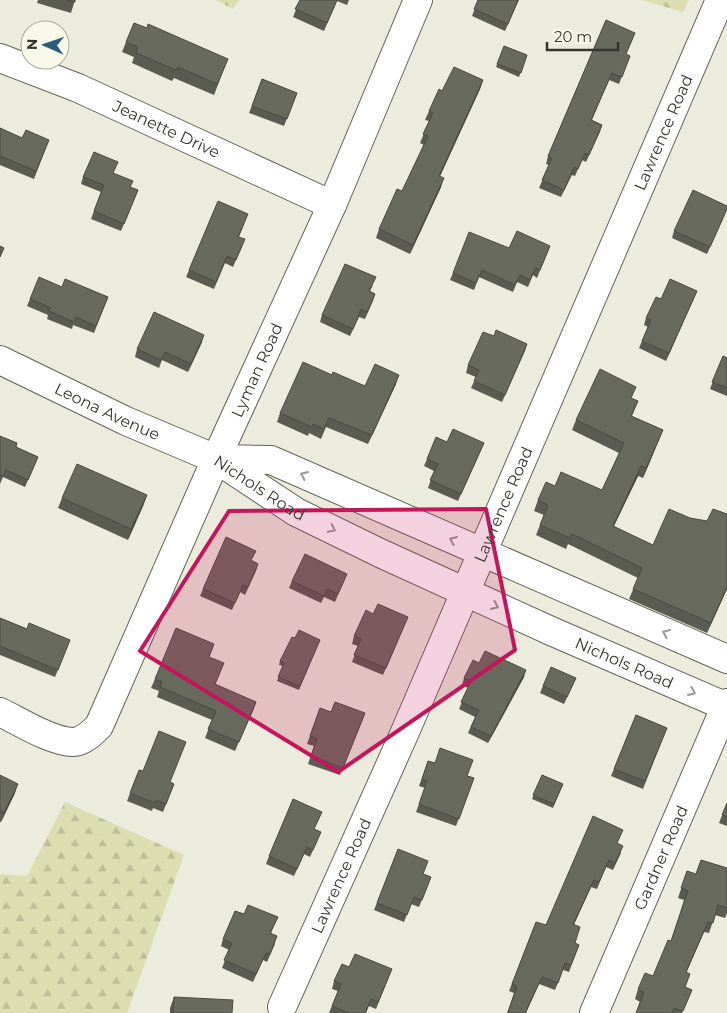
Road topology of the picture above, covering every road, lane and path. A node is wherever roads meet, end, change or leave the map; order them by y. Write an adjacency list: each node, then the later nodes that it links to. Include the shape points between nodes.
1 (418, 0): 4 (street, Lyman Road)
2 (720, 0): 7 (street, Lawrence Road)
3 (0, 58): 4 (street, Jeanette Drive, via 78,88)
4 (332, 205): 6 (street, Lyman Road)
5 (0, 360): 6 (street, Leona Avenue, via 126,421)
6 (216, 459): 7 (street, Nichols Road, one-way to 6, via 271,460); 8 (street, Nichols Road, one-way to 8, via 296,512); 11 (street, Lyman Road, via 99,726 88,737 73,742 51,736)
7 (481, 552): 8 (street, Lawrence Road); 9 (street, Nichols Road, one-way to 7)
8 (465, 593): 10 (street, Nichols Road, one-way to 10); 12 (street, Lawrence Road)
9 (727, 659)
10 (727, 705): 13 (street, Gardner Road)
11 (0, 712)
12 (282, 1007)
13 (594, 1013)

